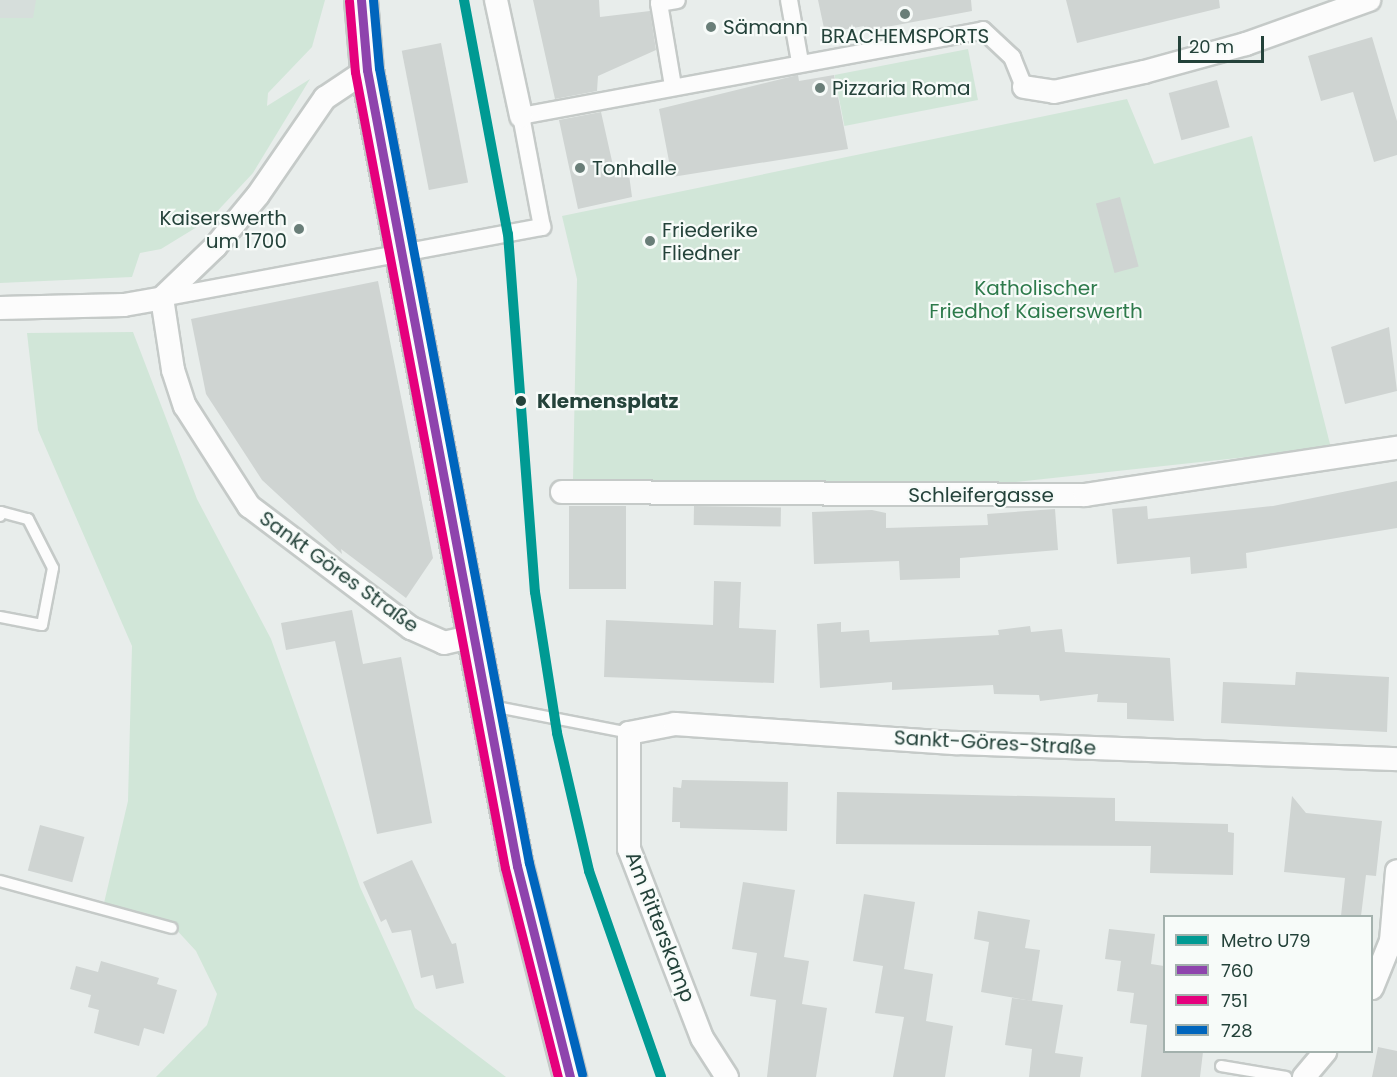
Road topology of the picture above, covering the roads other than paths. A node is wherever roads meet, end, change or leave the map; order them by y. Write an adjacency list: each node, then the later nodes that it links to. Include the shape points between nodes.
1 (361, 0): 7 (main road)
2 (496, 0): 10 (street)
3 (677, 0): 8 (street, via 659,3)
4 (789, 0): 6 (street)
5 (1369, 0): 9 (street, via 1246,44 1144,72 1054,92)
6 (800, 62): 8 (street); 9 (street, via 983,30 1012,57)
7 (367, 70): 11 (main road); 12 (street, via 325,98 237,221)
8 (674, 86): 10 (street)
9 (1024, 87)
10 (521, 116): 11 (street, via 542,227)
11 (402, 252): 12 (street); 18 (main road)
12 (162, 298): 13 (street, via 124,305); 18 (street, Sankt Göres Straße, via 173,370 185,406 249,506 411,628 444,642)
13 (0, 308)
14 (1397, 448): 15 (street, Schleifergasse, via 1085,495)
15 (562, 492)
16 (0, 516): 17 (lane, via 1,512 28,519 53,568 42,625)
17 (0, 617)
18 (475, 636): 19 (main road)
19 (488, 705): 20 (lane); 28 (main road, via 517,866)
20 (629, 733): 21 (street, Sankt-Göres-Straße, via 675,724 956,743); 29 (street, Am Ritterskamp, via 629,849 702,1038)
21 (1397, 759)
22 (1397, 871): 25 (street, via 1391,941)
23 (0, 880): 24 (lane)
24 (172, 928)
25 (1373, 983)
26 (1323, 1053): 31 (street)
27 (1221, 1066): 30 (lane)
28 (570, 1077)
29 (727, 1077)
30 (1286, 1077)
31 (1304, 1077)

